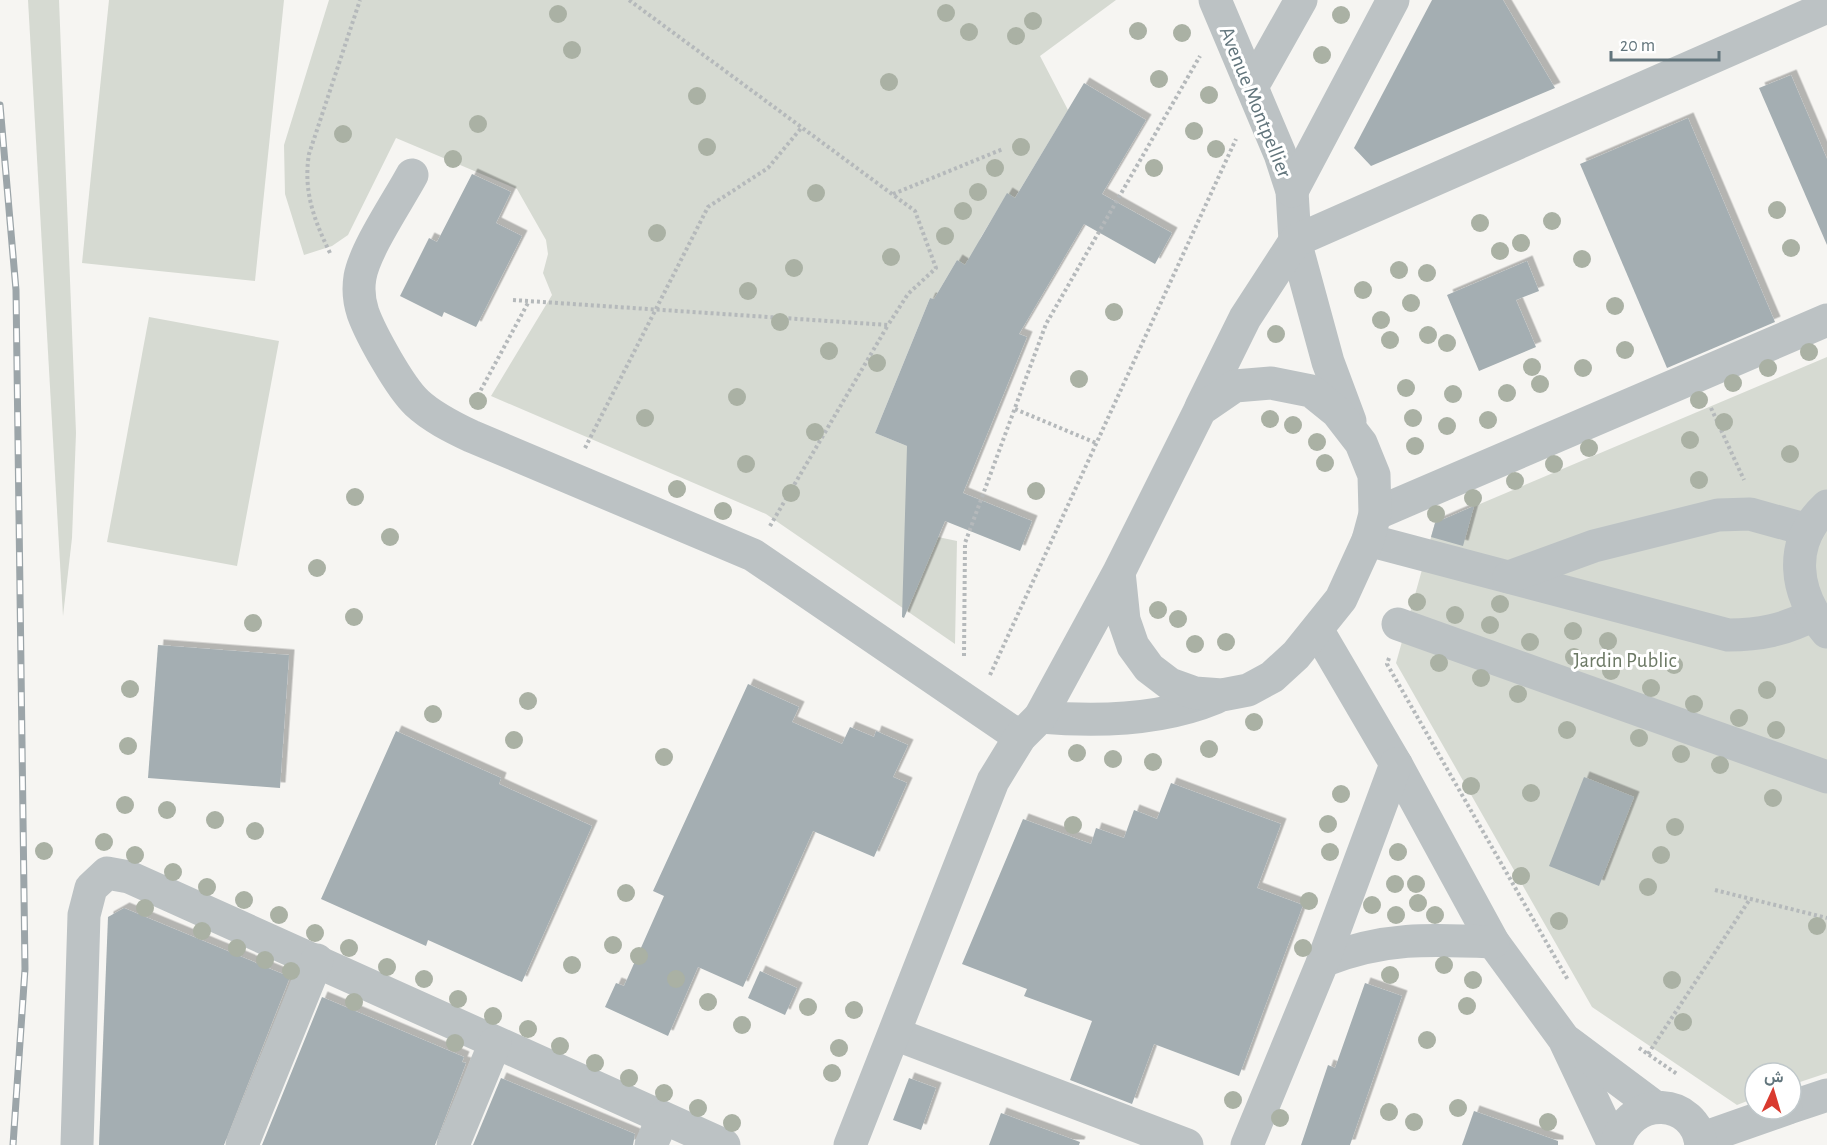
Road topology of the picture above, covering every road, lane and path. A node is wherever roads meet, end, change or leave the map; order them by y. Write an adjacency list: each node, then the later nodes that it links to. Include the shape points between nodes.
1 (360, 0): 16 (path, via 306,173 308,198)
2 (629, 0): 9 (path)
3 (1215, 0): 8 (street, Avenue Montpellier)
4 (1301, 0): 8 (street)
5 (1393, 0): 13 (street)
6 (1827, 7): 15 (street)
7 (1207, 63): 21 (path, via 1202,53 1046,324)
8 (1252, 87): 13 (street, Avenue Montpellier)
9 (802, 128): 14 (path); 18 (path, via 768,168 708,207)
10 (1238, 136): 24 (path)
11 (1003, 149): 14 (path)
12 (412, 175): 39 (street, via 368,256 359,295 363,314 404,390 418,404 471,436 753,555)
13 (1292, 191): 15 (street, Avenue Montpellier)
14 (892, 194): 20 (path, via 915,211 936,268 908,294)
15 (1295, 241): 22 (street, via 1245,318); 25 (street, Avenue Montpellier, via 1331,373)
16 (333, 260)
17 (513, 300): 18 (path)
18 (656, 309): 20 (path); 26 (path)
19 (1827, 320): 29 (street)
20 (888, 325): 30 (path)
21 (1015, 409): 24 (path); 36 (path, via 965,543)
22 (1200, 410): 25 (street, via 1234,386 1271,383 1311,391 1337,412); 31 (street)
23 (1713, 413): 27 (path)
24 (1096, 443): 37 (path)
25 (1361, 443): 29 (street, via 1374,475)
26 (585, 448)
27 (1761, 518): 28 (street); 32 (street, via 1718,514 1594,546)
28 (1817, 518): 34 (street, via 1801,551 1799,574 1803,596)
29 (1372, 527): 32 (street); 35 (street, via 1341,599)
30 (767, 531)
31 (1119, 572): 38 (street, via 1124,620 1133,646 1149,668 1178,687); 39 (street)
32 (1509, 578): 34 (street, via 1728,635)
33 (1398, 624): 41 (street)
34 (1820, 624)
35 (1318, 631): 38 (street, via 1272,677 1248,690); 40 (street)
36 (964, 658)
37 (990, 675)
38 (1222, 695): 39 (street, via 1190,708)
39 (1030, 727): 48 (street, via 993,781)
40 (1396, 764): 45 (street); 47 (street)
41 (1827, 777)
42 (1715, 890): 43 (path)
43 (1750, 899): 44 (path); 51 (path)
44 (1827, 918)
45 (1492, 942): 47 (street, via 1394,941 1355,948); 49 (street)
46 (317, 960): 50 (street); 58 (street, via 129,877 107,873 91,888 84,915); 59 (street)
47 (1323, 961): 64 (street)
48 (895, 1034): 62 (street); 63 (street)
49 (1564, 1039): 54 (street); 65 (street)
50 (495, 1043): 56 (street); 60 (street)
51 (1648, 1054)
52 (1827, 1095): 53 (street)
53 (1803, 1103)
54 (1654, 1107): 57 (street, via 1670,1108 1683,1115 1694,1125); 65 (street, via 1628,1119)
55 (1755, 1121): 57 (street)
56 (657, 1131): 61 (street)
57 (1701, 1142)
58 (77, 1145)
59 (242, 1145)
60 (453, 1145)
61 (724, 1145)
62 (850, 1145)
63 (1187, 1145)
64 (1247, 1145)
65 (1615, 1145)

